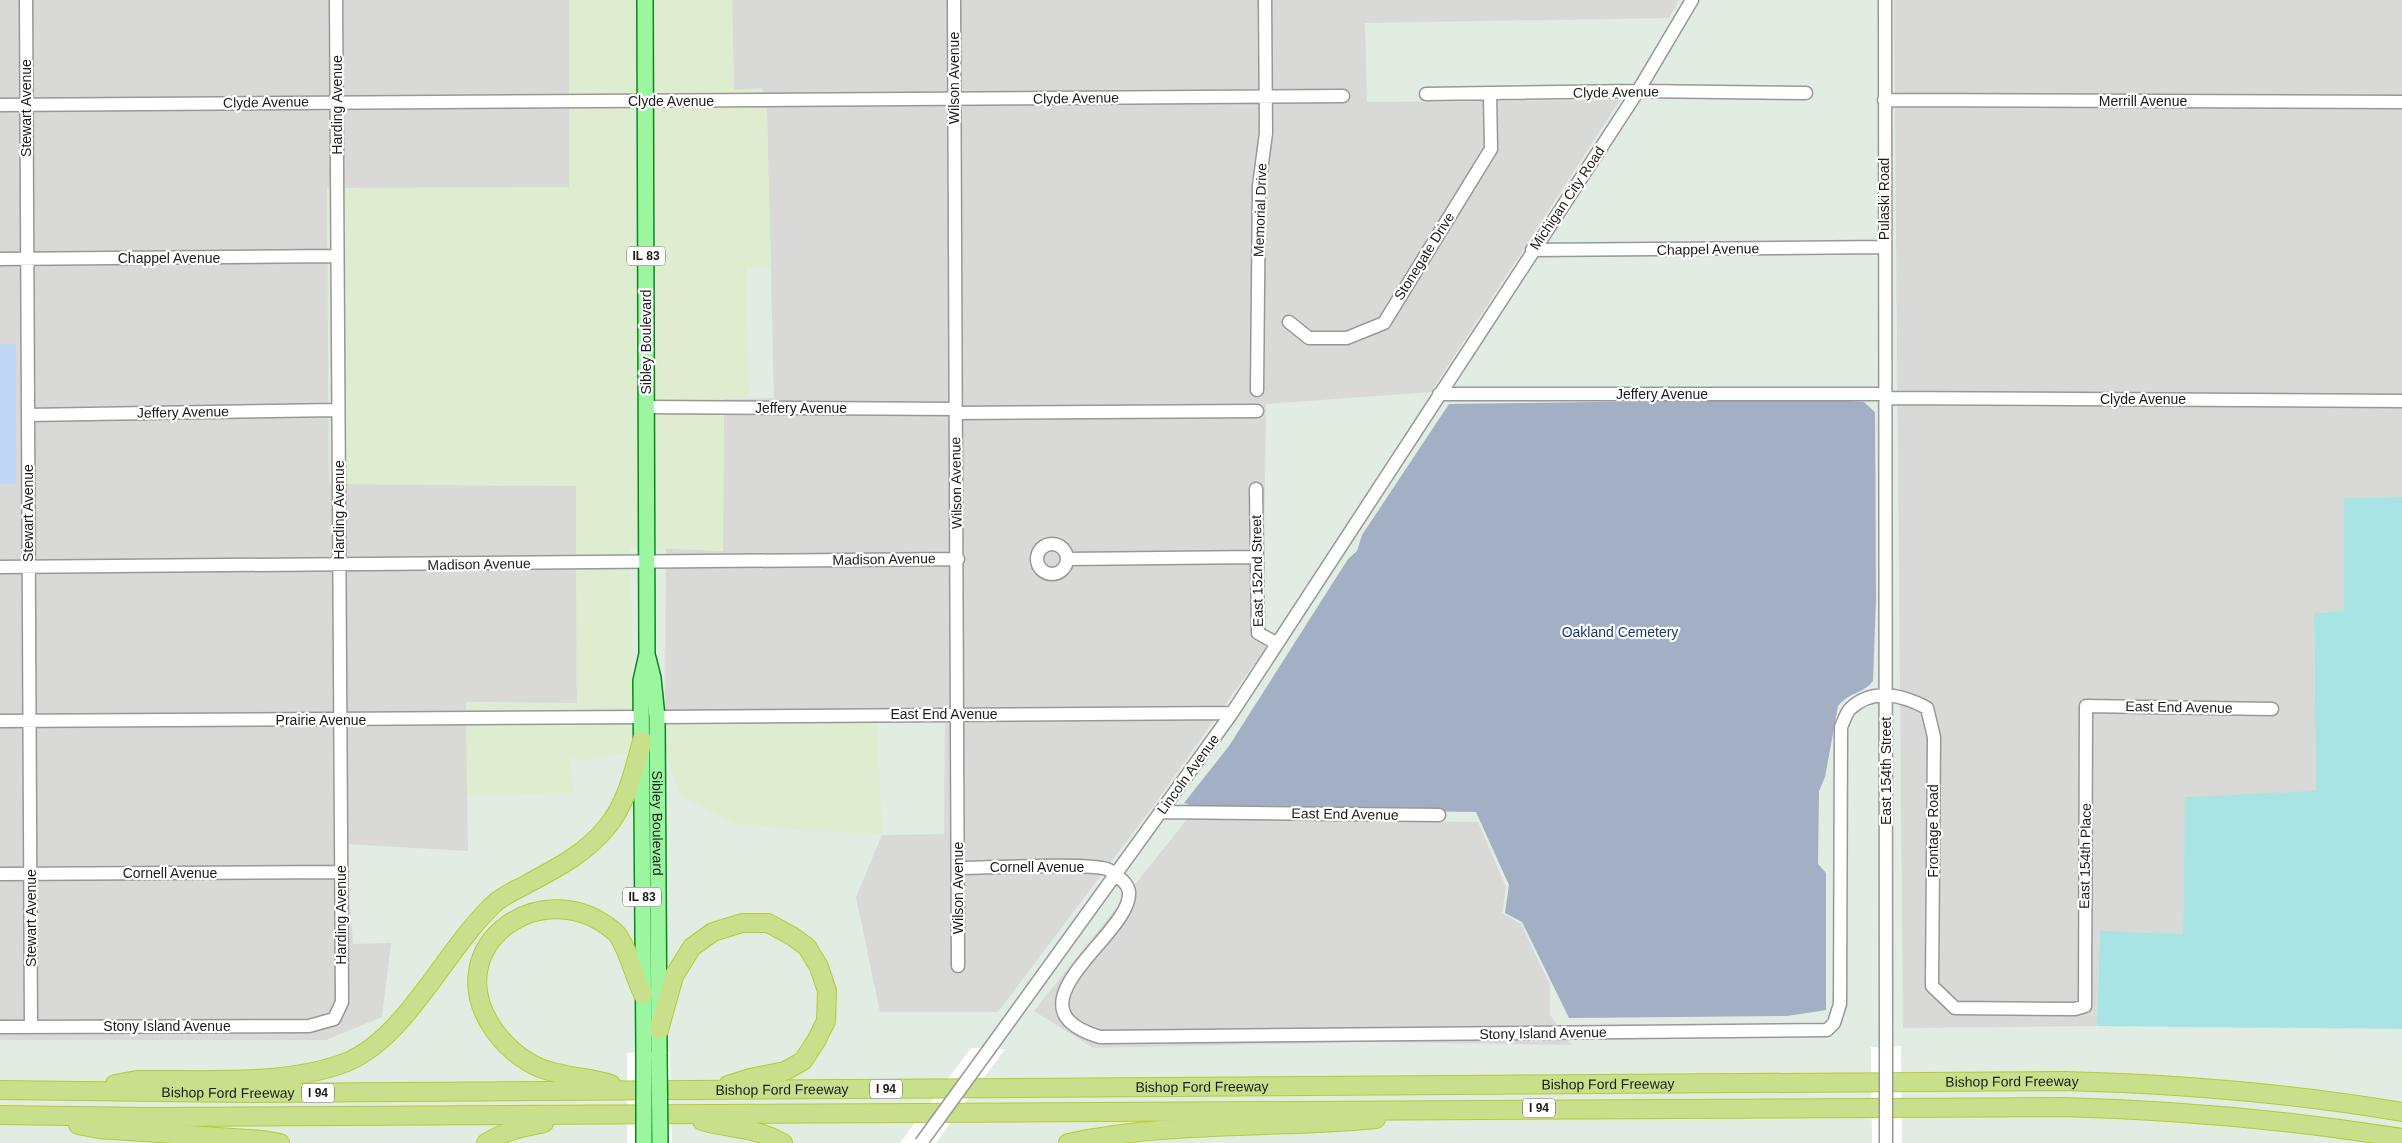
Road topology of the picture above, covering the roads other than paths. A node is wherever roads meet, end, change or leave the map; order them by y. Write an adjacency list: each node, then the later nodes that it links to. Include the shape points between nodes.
1 (26, 0): 20 (street, Stewart Avenue)
2 (336, 0): 17 (street, Harding Avenue)
3 (644, 0): 16 (main road, Sibley Boulevard / IL 83)
4 (954, 0): 14 (street, Wilson Avenue)
5 (1265, 0): 12 (street, Memorial Drive)
6 (1692, 0): 8 (street, Michigan City Road)
7 (1885, 0): 15 (street, Pulaski Road)
8 (1638, 91): 9 (street, Clyde Avenue); 11 (street, Clyde Avenue); 22 (street, Michigan City Road)
9 (1806, 92)
10 (1426, 94): 11 (street, Clyde Avenue)
11 (1490, 94): 26 (street, Stonegate Drive, via 1491,149 1384,323 1347,338 1308,338)
12 (1265, 96): 13 (street, Clyde Avenue); 14 (street, Clyde Avenue); 27 (street, Memorial Drive, via 1266,132 1259,186)
13 (1343, 96)
14 (954, 100): 16 (street, Clyde Avenue); 33 (street, Wilson Avenue)
15 (1884, 100): 18 (street, Merrill Avenue); 21 (street, Pulaski Road)
16 (645, 101): 17 (street, Clyde Avenue); 31 (main road, Sibley Boulevard / IL 83)
17 (336, 102): 20 (street, Clyde Avenue); 23 (street, Harding Avenue)
18 (2402, 102)
19 (0, 105): 20 (street, Clyde Avenue)
20 (26, 105): 25 (street, Stewart Avenue)
21 (1884, 247): 22 (street, Chappel Avenue); 29 (street, Pulaski Road)
22 (1532, 250): 28 (street, Michigan City Road)
23 (337, 256): 25 (street, Chappel Avenue); 32 (street, Harding Avenue)
24 (0, 259): 25 (street, Chappel Avenue)
25 (27, 259): 35 (street, Stewart Avenue)
26 (1289, 322)
27 (1257, 390)
28 (1439, 394): 29 (street, Jeffery Avenue); 44 (street, Lincoln Avenue)
29 (1885, 396): 30 (street, Clyde Avenue); 45 (street, East 154th Street)
30 (2402, 400)
31 (646, 406): 33 (street, Jeffery Avenue); 40 (main road, Sibley Boulevard / IL 83)
32 (338, 410): 35 (street, Jeffery Avenue); 41 (street, Harding Avenue)
33 (955, 411): 34 (street, Jeffery Avenue); 38 (street, Wilson Avenue)
34 (1257, 411)
35 (28, 415): 43 (street, Stewart Avenue)
36 (1256, 489): 37 (street, East 152nd Street)
37 (1257, 557): 39 (street); 44 (street, East 152nd Street, via 1258,634)
38 (958, 558): 40 (street, Madison Avenue); 49 (street, Wilson Avenue)
39 (1067, 559)
40 (647, 562): 41 (street, Madison Avenue); 50 (main road, Sibley Boulevard / IL 83, via 647,654 642,681)
41 (339, 565): 43 (street, Madison Avenue); 51 (street, Harding Avenue)
42 (0, 567): 43 (street, Madison Avenue)
43 (29, 567): 53 (street, Stewart Avenue)
44 (1276, 643): 48 (street, Lincoln Avenue)
45 (1886, 695): 61 (street, Stony Island Avenue, via 1867,698 1849,710 1841,726 1840,1004 1834,1023 1827,1030 1100,1038 1084,1033 1067,1017 1062,1000 1069,982 1124,910 1129,892); 64 (street, Frontage Road, via 1907,698 1927,708 1934,737 1932,986 1955,1008 2075,1009); 88 (street, East 154th Street, bridge)
46 (2086, 706): 47 (street, East End Avenue); 64 (street, East 154th Place)
47 (2272, 709)
48 (1232, 713): 49 (street, East End Avenue); 55 (street, Lincoln Avenue)
49 (957, 714): 50 (street, East End Avenue); 57 (street, Wilson Avenue)
50 (649, 717): 51 (street, Prairie Avenue); 54 (main road, Sibley Boulevard / IL 83); 68 (main road, Sibley Boulevard)
51 (340, 720): 53 (street, Prairie Avenue); 58 (street, Harding Avenue)
52 (0, 721): 53 (street, Prairie Avenue)
53 (30, 721): 60 (street, Stewart Avenue)
54 (642, 740): 63 (main road, Sibley Boulevard / IL 83); 73 (highway, via 632,778 608,826 568,863 496,901 471,928 389,1034 371,1049 348,1061 297,1076 137,1080)
55 (1162, 812): 56 (street, East End Avenue); 61 (street, Lincoln Avenue)
56 (1439, 815)
57 (958, 868): 61 (street, Cornell Avenue, via 1103,867); 62 (street, Wilson Avenue)
58 (341, 872): 60 (street, Cornell Avenue); 65 (street, Harding Avenue, via 342,1002)
59 (0, 874): 60 (street, Cornell Avenue)
60 (30, 874): 66 (street, Stewart Avenue)
61 (1115, 874): 86 (street, Lincoln Avenue, bridge)
62 (958, 966)
63 (643, 994): 69 (main road, Sibley Boulevard / IL 83); 72 (highway, via 616,933 594,917 567,909 542,909 500,929 487,946 479,966 477,989 482,1012 498,1037 515,1052 540,1068)
64 (2085, 1006)
65 (334, 1019): 66 (street, Stony Island Avenue, via 309,1026)
66 (31, 1026): 67 (street, Stony Island Avenue)
67 (0, 1027)
68 (659, 1030): 69 (main road, Sibley Boulevard); 71 (highway, via 674,976 692,947 713,932 742,923 768,923 807,947 819,967 827,992 826,1020 803,1060 785,1071)
69 (651, 1053): 83 (main road, IL 83, bridge); 84 (main road, Sibley Boulevard, bridge)
70 (0, 1090): 73 (highway, Bishop Ford Freeway / I 94)
71 (714, 1090): 72 (highway, Bishop Ford Freeway / I 94); 75 (highway, Bishop Ford Freeway / I 94, via 2064,1081 2248,1091)
72 (635, 1091): 73 (highway, Bishop Ford Freeway / I 94)
73 (70, 1092)
74 (1482, 1109): 77 (highway, Bishop Ford Freeway / I 94); 80 (highway, Bishop Ford Freeway / I 94, via 2110,1108 2270,1119); 87 (highway, via 1349,1122 1163,1129)
75 (2402, 1112)
76 (580, 1114): 77 (highway, Bishop Ford Freeway / I 94); 79 (highway, Bishop Ford Freeway / I 94); 82 (highway, via 522,1126)
77 (675, 1114): 85 (highway, via 768,1134)
78 (0, 1115): 79 (highway, Bishop Ford Freeway / I 94)
79 (31, 1116): 81 (highway, via 99,1129)
80 (2402, 1138)
81 (280, 1143)
82 (486, 1143)
83 (644, 1143)
84 (660, 1143)
85 (783, 1143)
86 (920, 1143)
87 (1068, 1143)
88 (1886, 1143)

